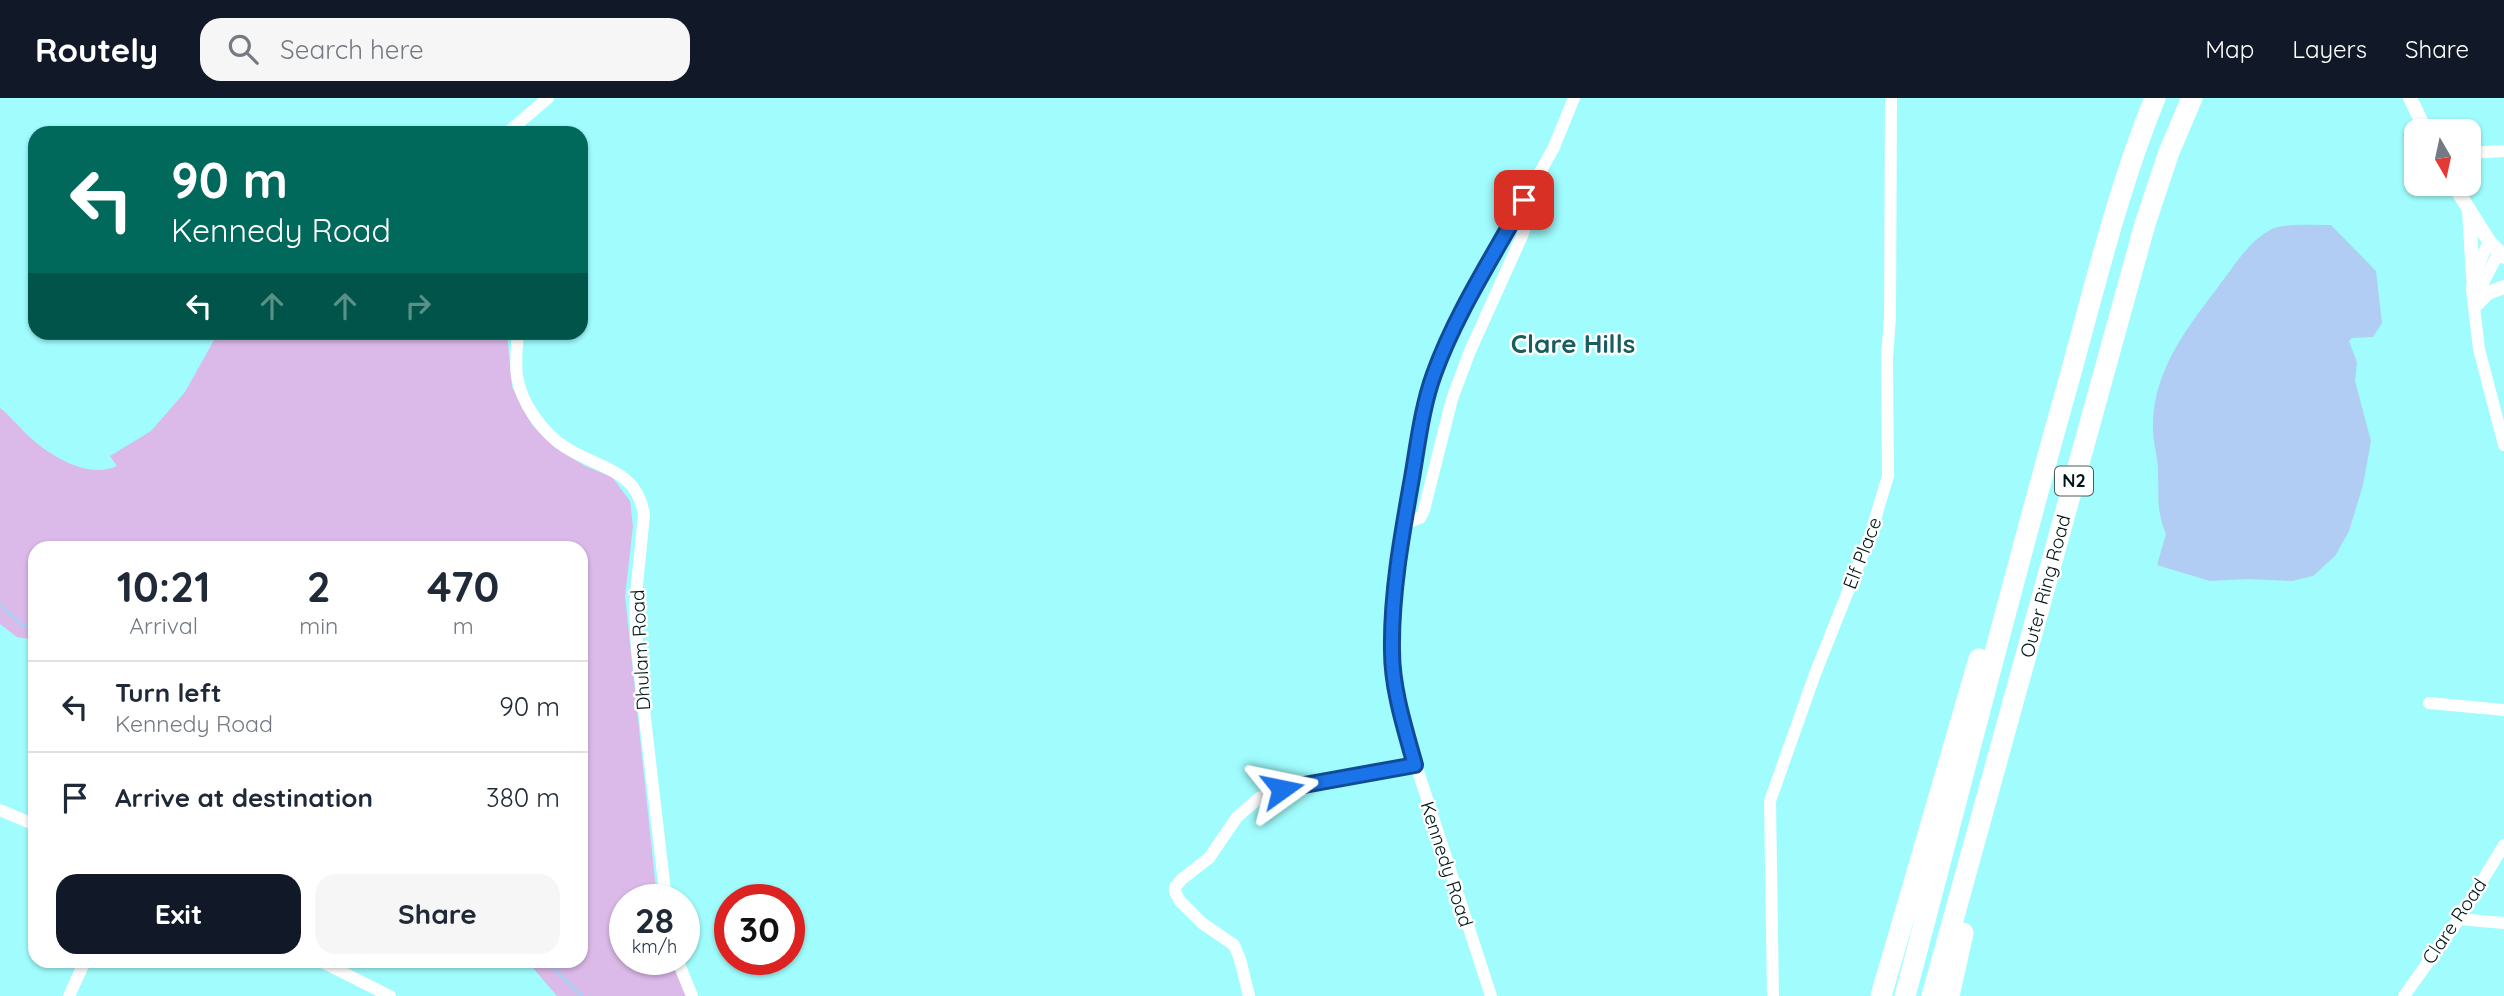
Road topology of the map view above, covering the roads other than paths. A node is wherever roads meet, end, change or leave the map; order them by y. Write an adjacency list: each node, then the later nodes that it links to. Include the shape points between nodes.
1 (548, 98): 8 (street)
2 (1574, 98): 11 (street, Kennedy Road)
3 (1891, 98): 40 (street, Elf Place, via 1888,476 1870,536 1770,801)
4 (2155, 98): 21 (highway, Outer Ring Road / N2, via 2117,208)
5 (2192, 98): 28 (highway, Outer Ring Road / N2, via 2145,225)
6 (2410, 98): 7 (street)
7 (2420, 119)
8 (517, 126)
9 (2504, 151): 10 (street)
10 (2482, 152)
11 (1538, 176): 20 (street, Kennedy Road, via 1434,373); 20 (street, via 1538,190 1522,236 1452,399 1424,510 1420,518)
12 (2460, 196): 13 (street)
13 (2469, 210): 14 (street); 15 (street)
14 (2497, 250): 15 (street); 17 (street)
15 (2473, 278): 17 (street)
16 (2504, 287): 17 (street, via 2488,293)
17 (2476, 310): 19 (street, via 2484,371)
18 (517, 340): 29 (street, Dhulam Road, via 519,385 545,429 565,447 625,478 642,501 637,649)
19 (2504, 445)
20 (1404, 524): 24 (street, Kennedy Road, via 1391,653)
21 (2026, 535): 41 (highway, via 2000,584); 42 (highway, Outer Ring Road / N2)
22 (2429, 703): 23 (street)
23 (2504, 710)
24 (1415, 765): 38 (street, via 1295,785 1259,798 1225,831 1209,858 1178,884 1175,892 1180,901 1236,949); 39 (street, Kennedy Road)
25 (0, 810): 26 (street)
26 (28, 821)
27 (2504, 845): 30 (street, Clare Road)
28 (1968, 868): 43 (highway, Outer Ring Road / N2); 44 (highway, via 1966,919)
29 (664, 884)
30 (2459, 919): 31 (street); 45 (street, Clare Road)
31 (2504, 923)
32 (82, 968): 35 (street)
33 (334, 968): 36 (street)
34 (683, 975): 37 (street)
35 (69, 996)
36 (390, 996)
37 (692, 996)
38 (1249, 996)
39 (1491, 996)
40 (1773, 996)
41 (1881, 996)
42 (1905, 996)
43 (1932, 996)
44 (1949, 996)
45 (2404, 996)

